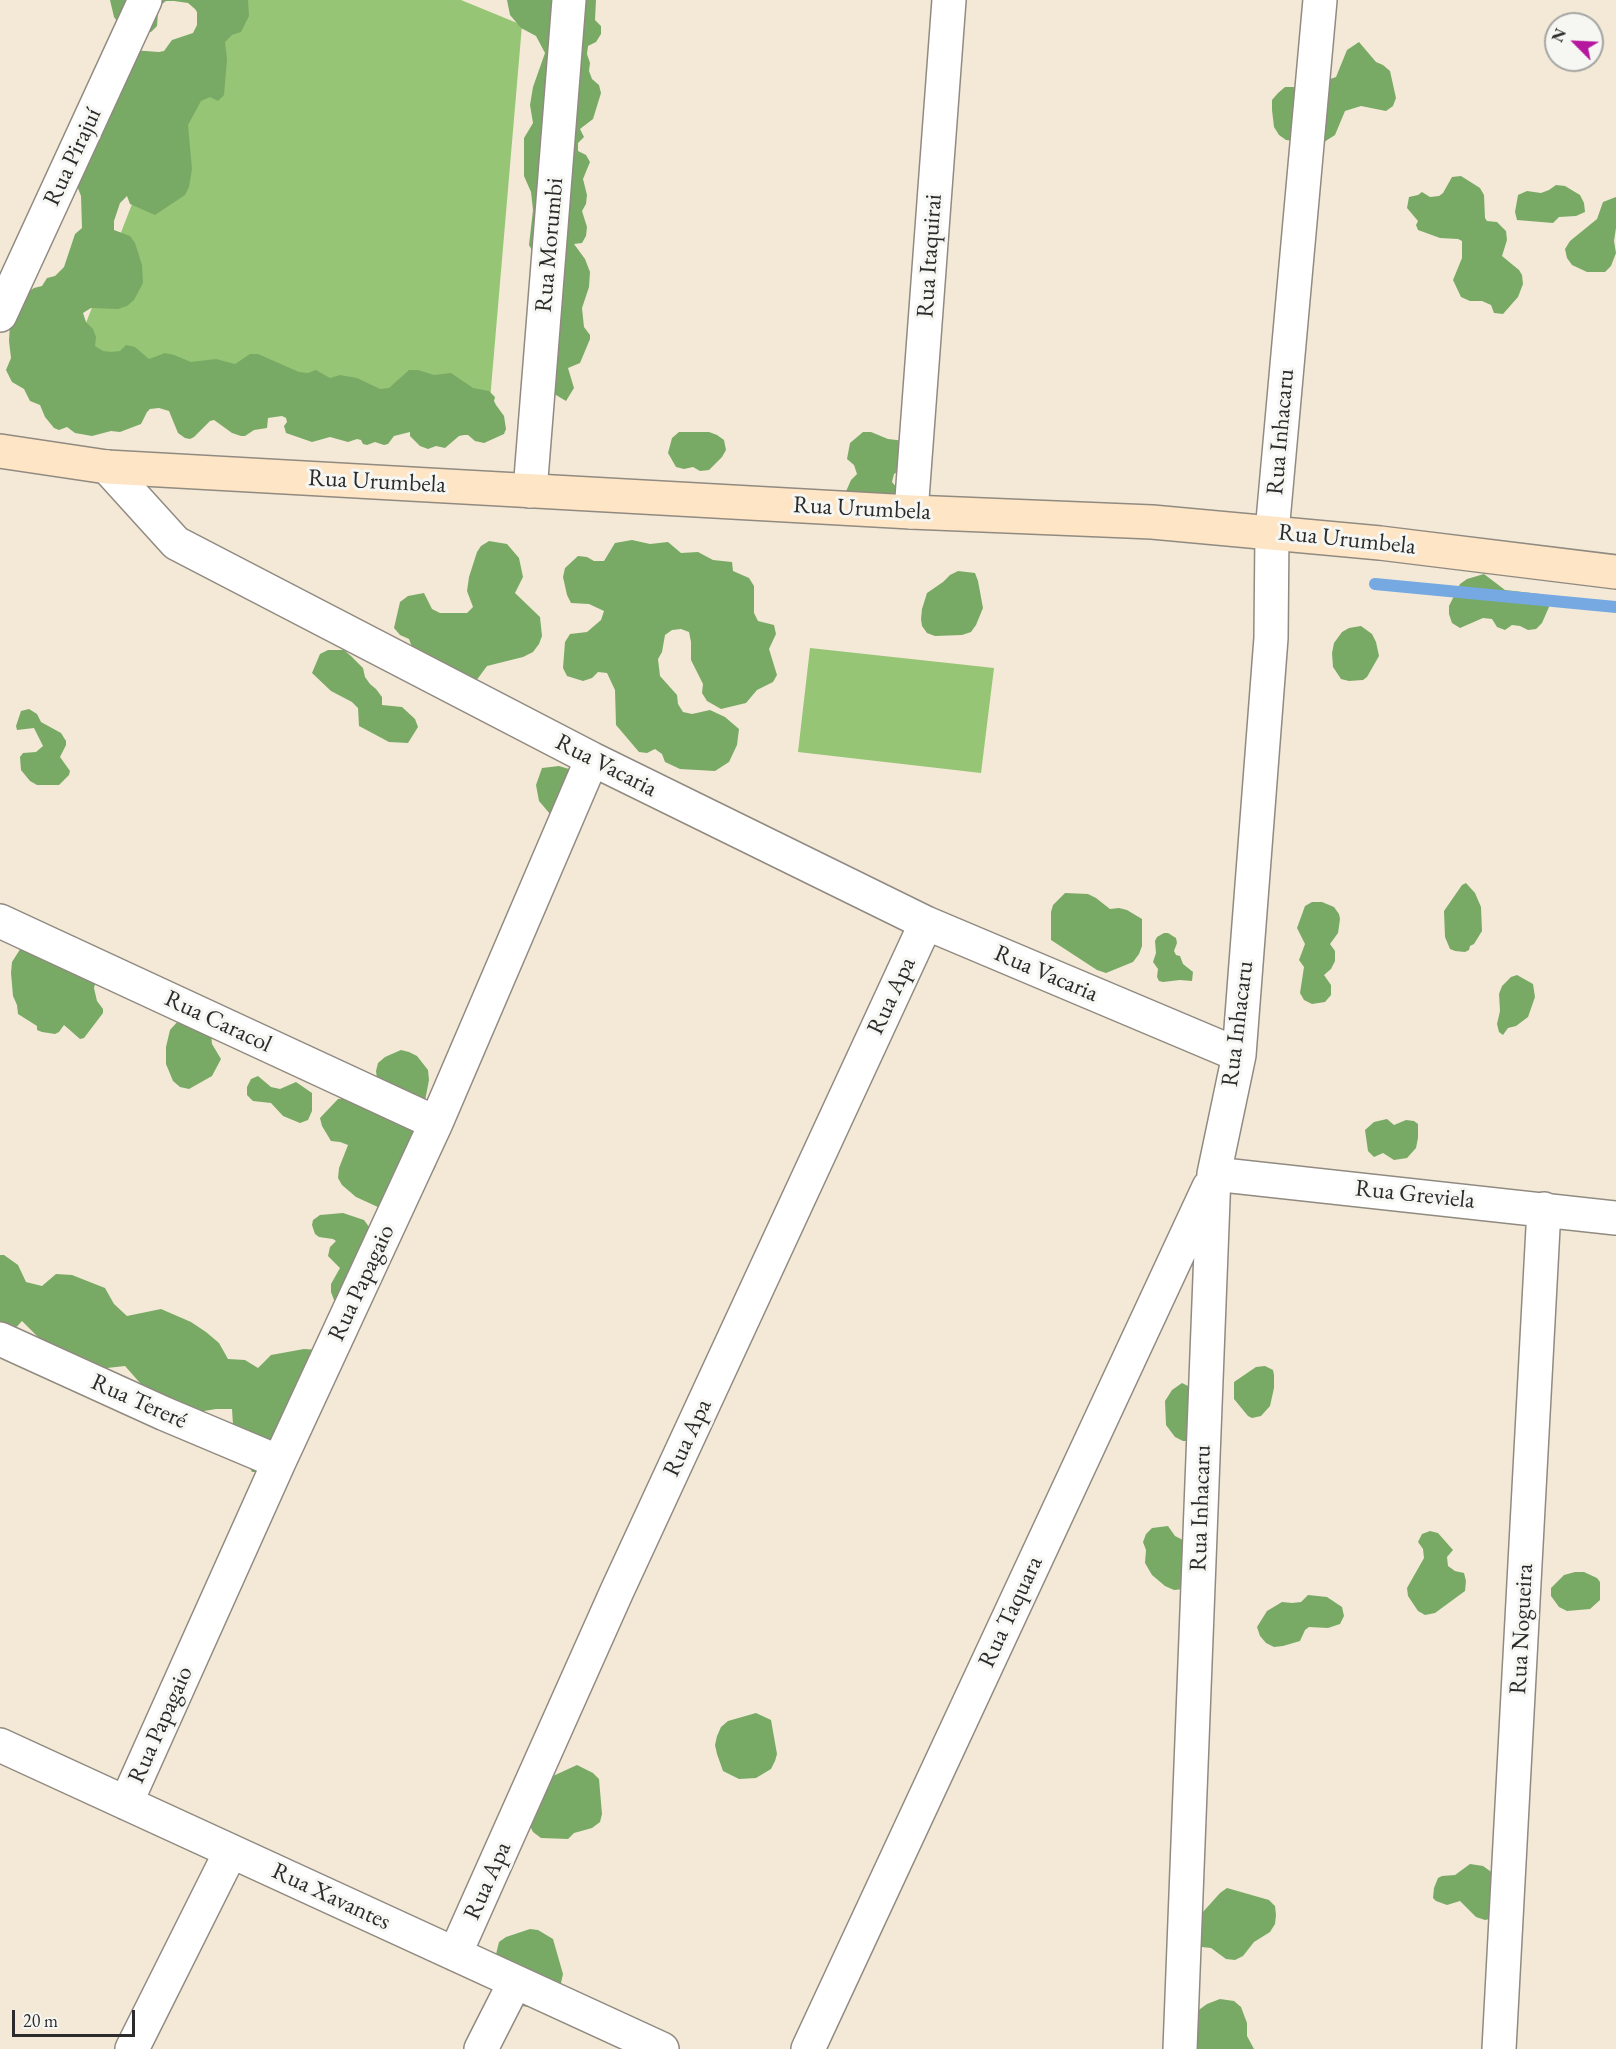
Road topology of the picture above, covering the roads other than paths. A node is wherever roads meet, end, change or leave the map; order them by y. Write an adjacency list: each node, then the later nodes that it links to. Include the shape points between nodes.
1 (146, 0): 5 (street, Rua Pirajuí)
2 (569, 0): 8 (street, Rua Morumbi)
3 (949, 0): 9 (street, Rua Itaquirai)
4 (1320, 0): 10 (street, Rua Inhacaru)
5 (0, 315)
6 (0, 451): 7 (main road)
7 (107, 467): 8 (main road, Rua Urumbela); 12 (street, Rua Vacaria, via 177,543)
8 (530, 491): 9 (main road, Rua Urumbela)
9 (911, 512): 10 (main road, Rua Urumbela, via 1152,522)
10 (1272, 532): 11 (main road, Rua Urumbela); 15 (street, Rua Inhacaru, via 1271,638)
11 (1616, 572)
12 (592, 759): 14 (street, Rua Vacaria); 16 (street, Rua Papagaio)
13 (0, 921): 16 (street, Rua Caracol)
14 (926, 923): 15 (street, Rua Vacaria); 25 (street, Rua Apa, via 617,1591)
15 (1239, 1055): 17 (street, Rua Inhacaru)
16 (436, 1123): 21 (street, Rua Papagaio)
17 (1214, 1174): 18 (street, Rua Greviela); 30 (street, Rua Taquara); 31 (street, Rua Inhacaru)
18 (1544, 1209): 19 (street, Rua Greviela); 32 (street, Rua Nogueira)
19 (1616, 1218)
20 (0, 1339): 21 (street, Rua Tereré)
21 (279, 1462): 23 (street, Rua Papagaio)
22 (0, 1745): 23 (street, Rua Xavantes)
23 (126, 1803): 24 (street, Rua Xavantes)
24 (231, 1851): 25 (street, Rua Xavantes); 27 (street)
25 (455, 1954): 26 (street, Rua Xavantes)
26 (515, 1982): 28 (street); 29 (street, Rua Xavantes)
27 (132, 2049)
28 (481, 2049)
29 (662, 2049)
30 (808, 2049)
31 (1180, 2049)
32 (1499, 2049)

